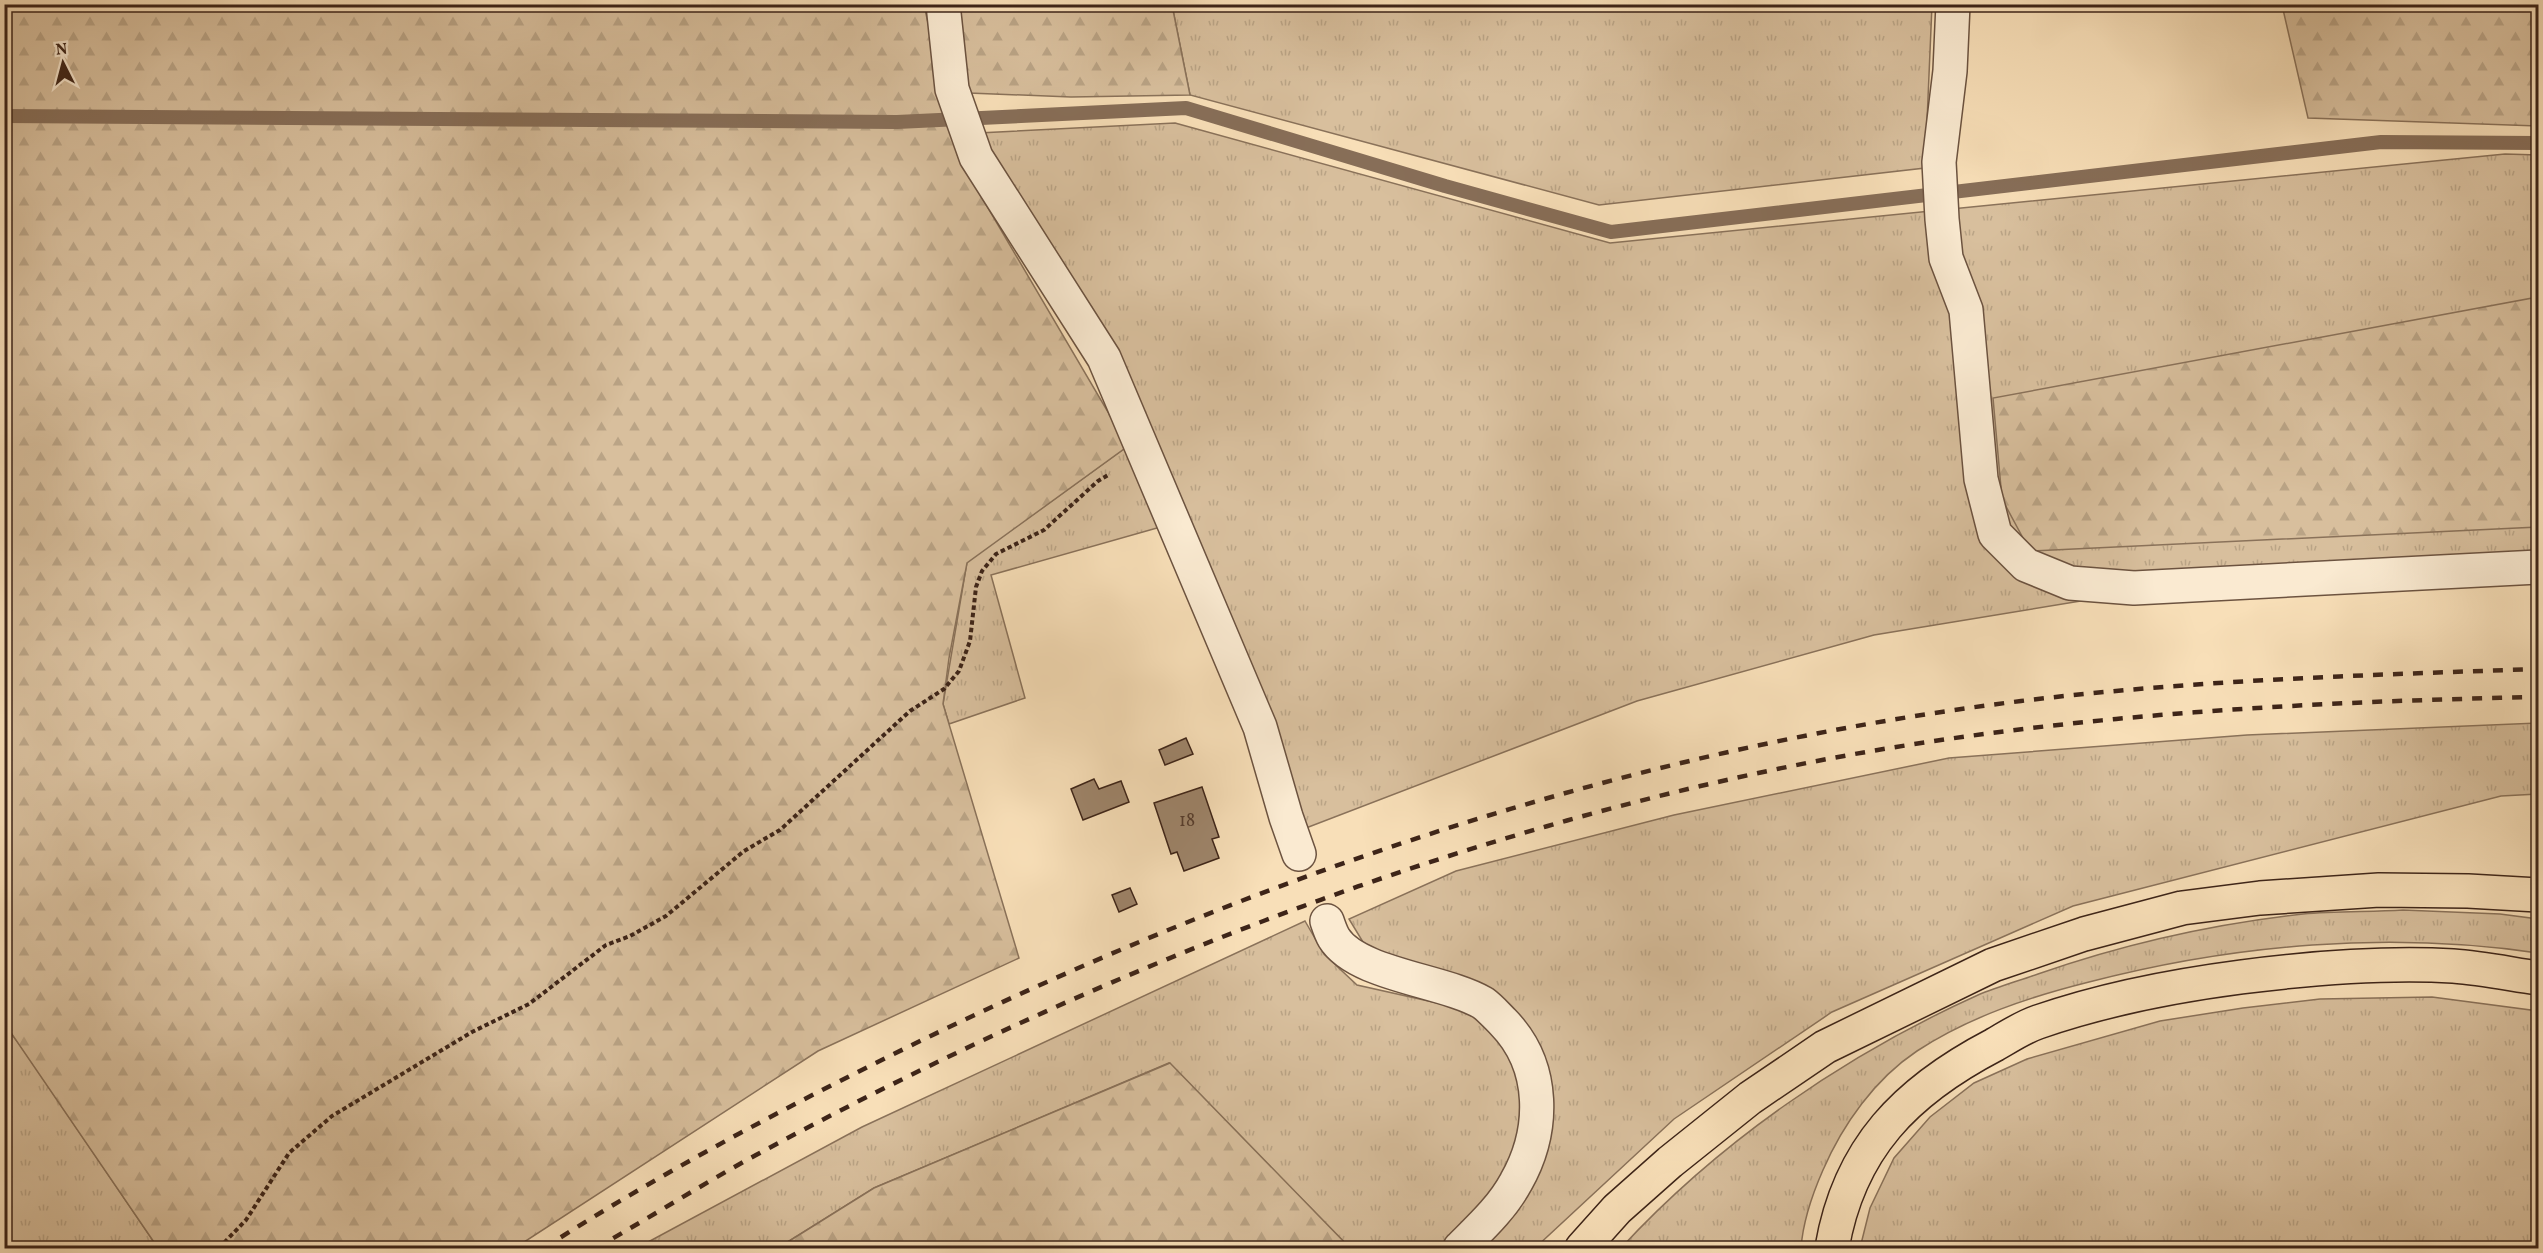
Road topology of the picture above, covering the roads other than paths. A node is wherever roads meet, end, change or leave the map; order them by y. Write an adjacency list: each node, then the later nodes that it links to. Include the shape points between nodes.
1 (943, 4): 4 (street, via 952,89 976,157 1104,358 1260,728)
2 (1953, 4): 3 (street, via 1939,162 1946,258 1966,310 1981,479 1995,534 2026,565 2070,583 2134,588)
3 (2538, 567)
4 (1299, 854)
5 (2538, 895): 9 (highway, via 2379,890 2182,908 2084,934 1993,965 1825,1047 1750,1098 1617,1209)
6 (1327, 921): 8 (street, via 1342,947 1371,965 1447,987 1485,1004 1512,1031 1525,1052 1538,1092 1526,1163 1504,1201)
7 (2538, 978): 10 (highway, via 2454,966 2298,970 2178,986 2114,999 2036,1023 1973,1056 1916,1095 1878,1135 1857,1169 1837,1219)
8 (1460, 1248)
9 (1582, 1248)
10 (1832, 1248)

